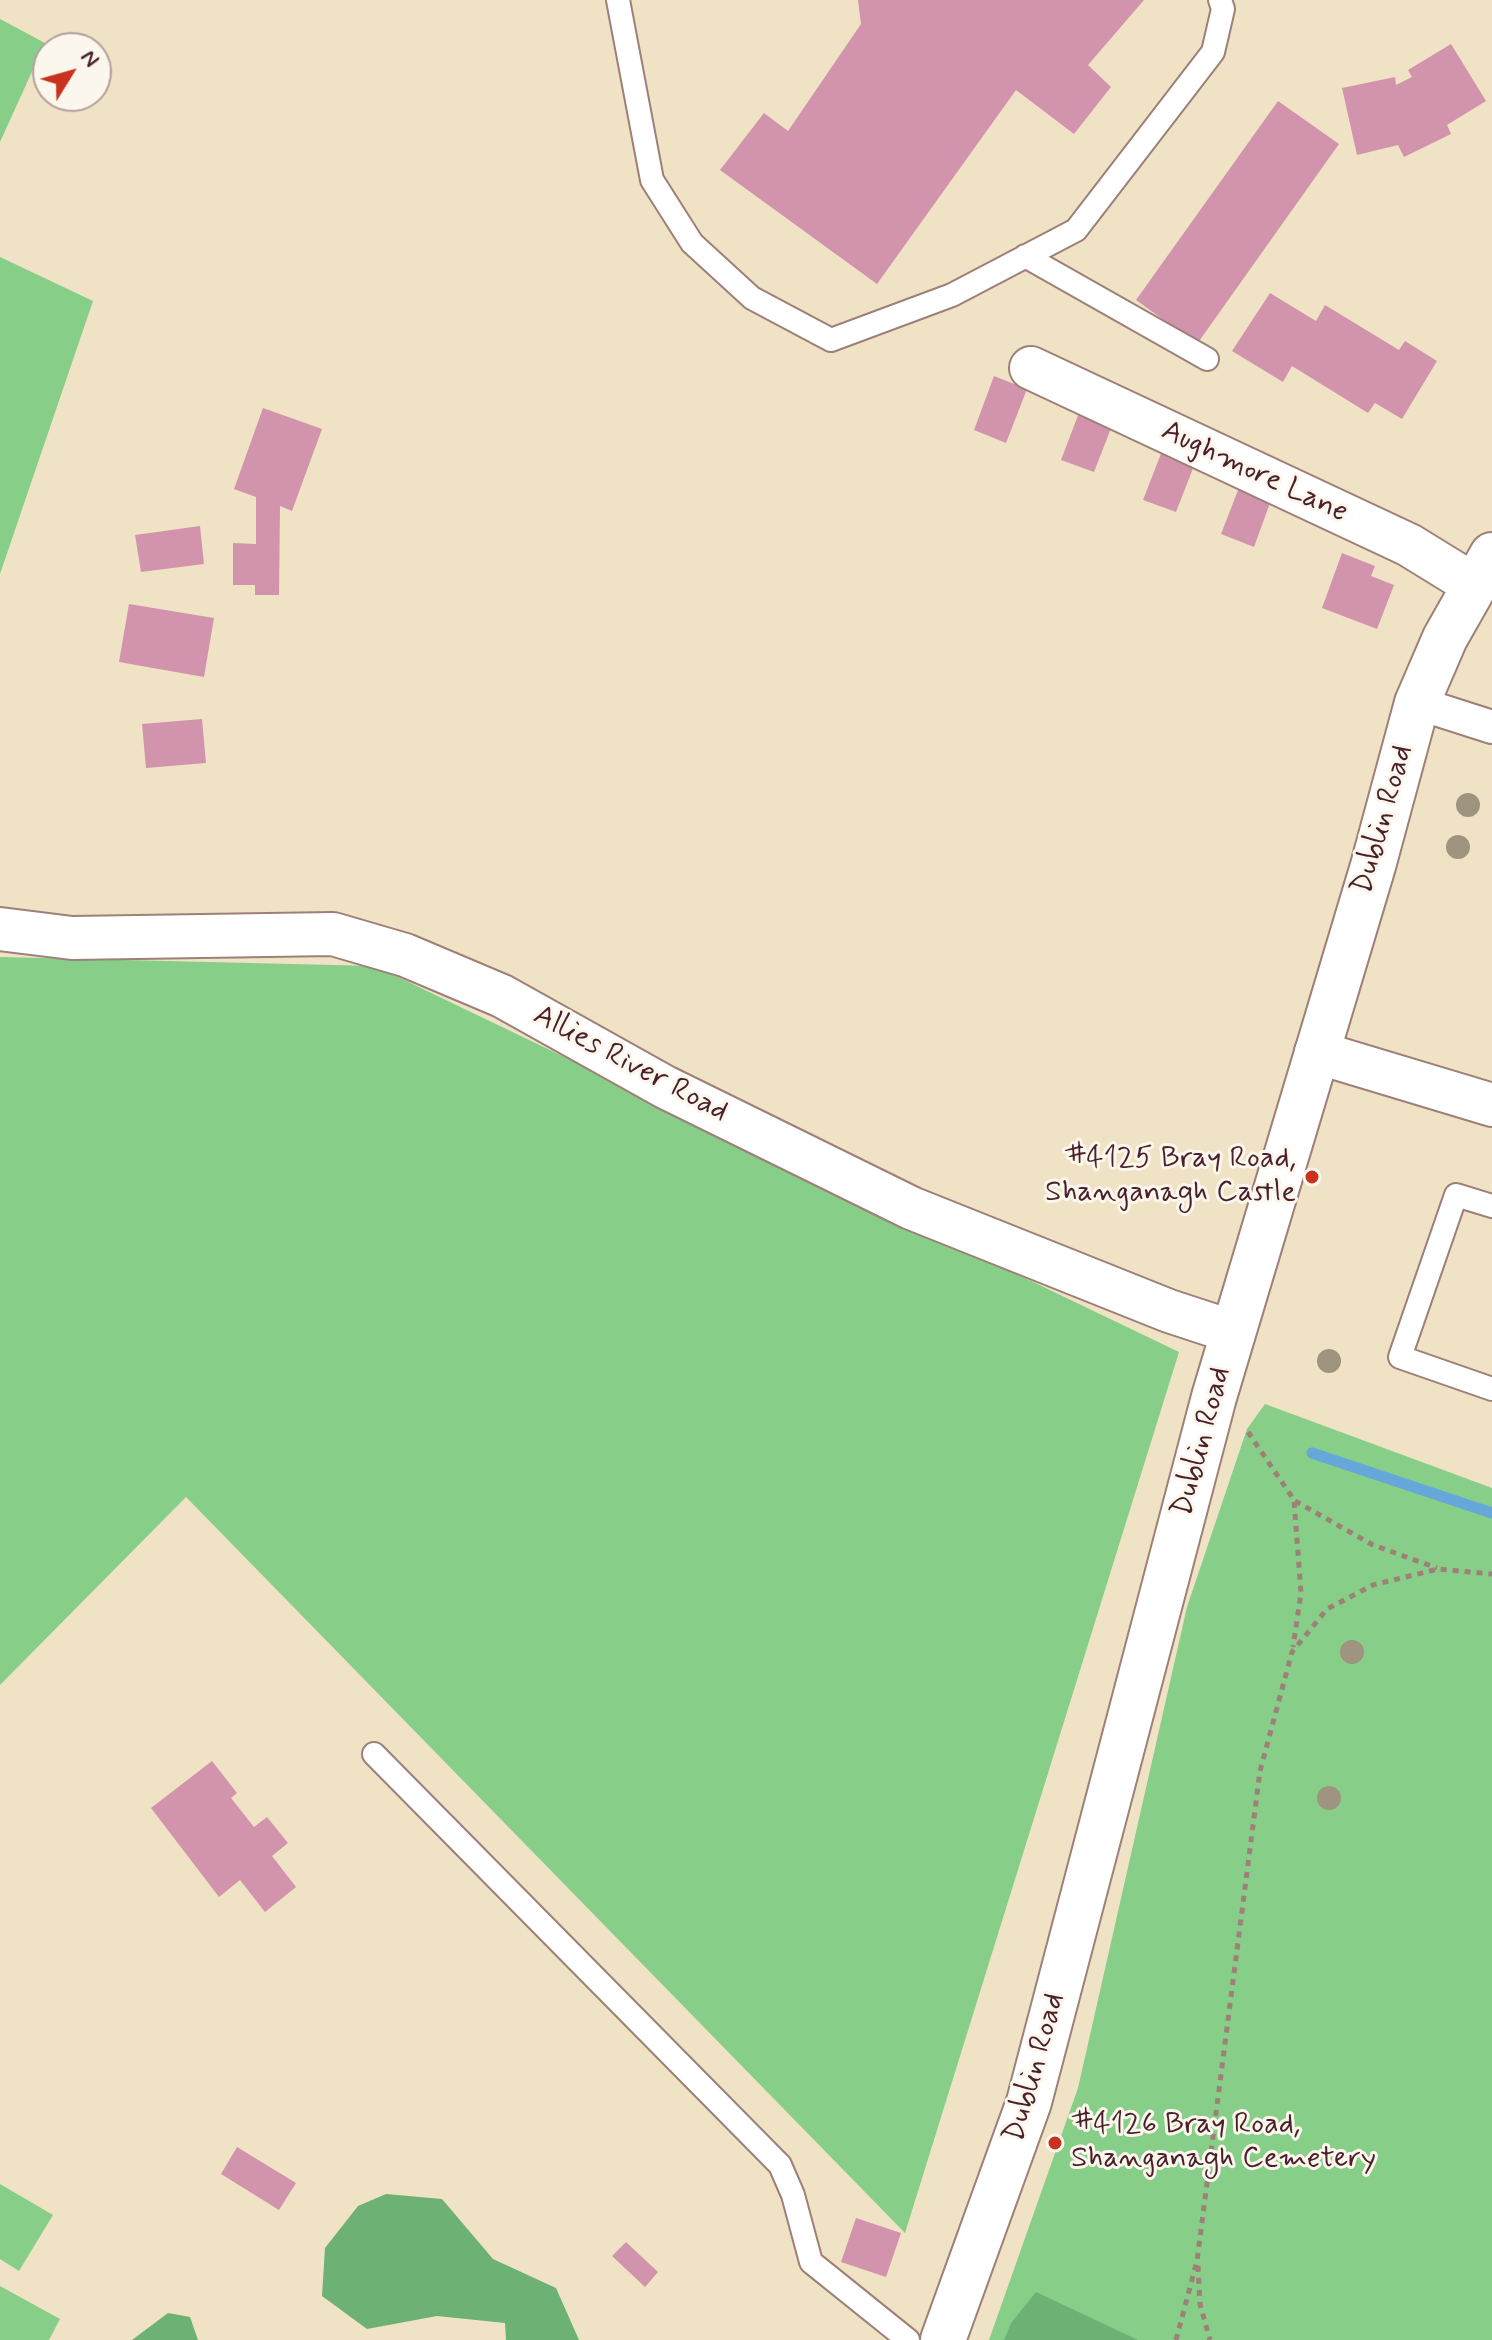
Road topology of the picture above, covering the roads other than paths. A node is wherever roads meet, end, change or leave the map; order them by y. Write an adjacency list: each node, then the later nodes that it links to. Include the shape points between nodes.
1 (618, 0): 3 (lane, via 652,180 692,243 752,298 831,340 952,295)
2 (1220, 0): 3 (lane, via 1223,9 1213,52 1076,230)
3 (1025, 256): 4 (lane)
4 (1207, 359)
5 (1031, 368): 6 (street, Aughmore Lane, via 1409,545)
6 (1483, 570): 7 (main road, Dublin Road)
7 (1417, 703): 8 (street); 10 (main road, Dublin Road)
8 (1492, 727)
9 (0, 929): 13 (street, Allies River Road, via 72,938 333,934 405,955 502,996 665,1087 911,1208)
10 (1316, 1052): 11 (street); 13 (main road, Dublin Road)
11 (1492, 1105)
12 (1492, 1206): 14 (lane, via 1456,1195 1400,1357)
13 (1233, 1332): 17 (main road, Dublin Road, via 1029,2102)
14 (1492, 1389)
15 (374, 1754): 16 (lane, via 780,2165 811,2262)
16 (908, 2340)
17 (943, 2340)

